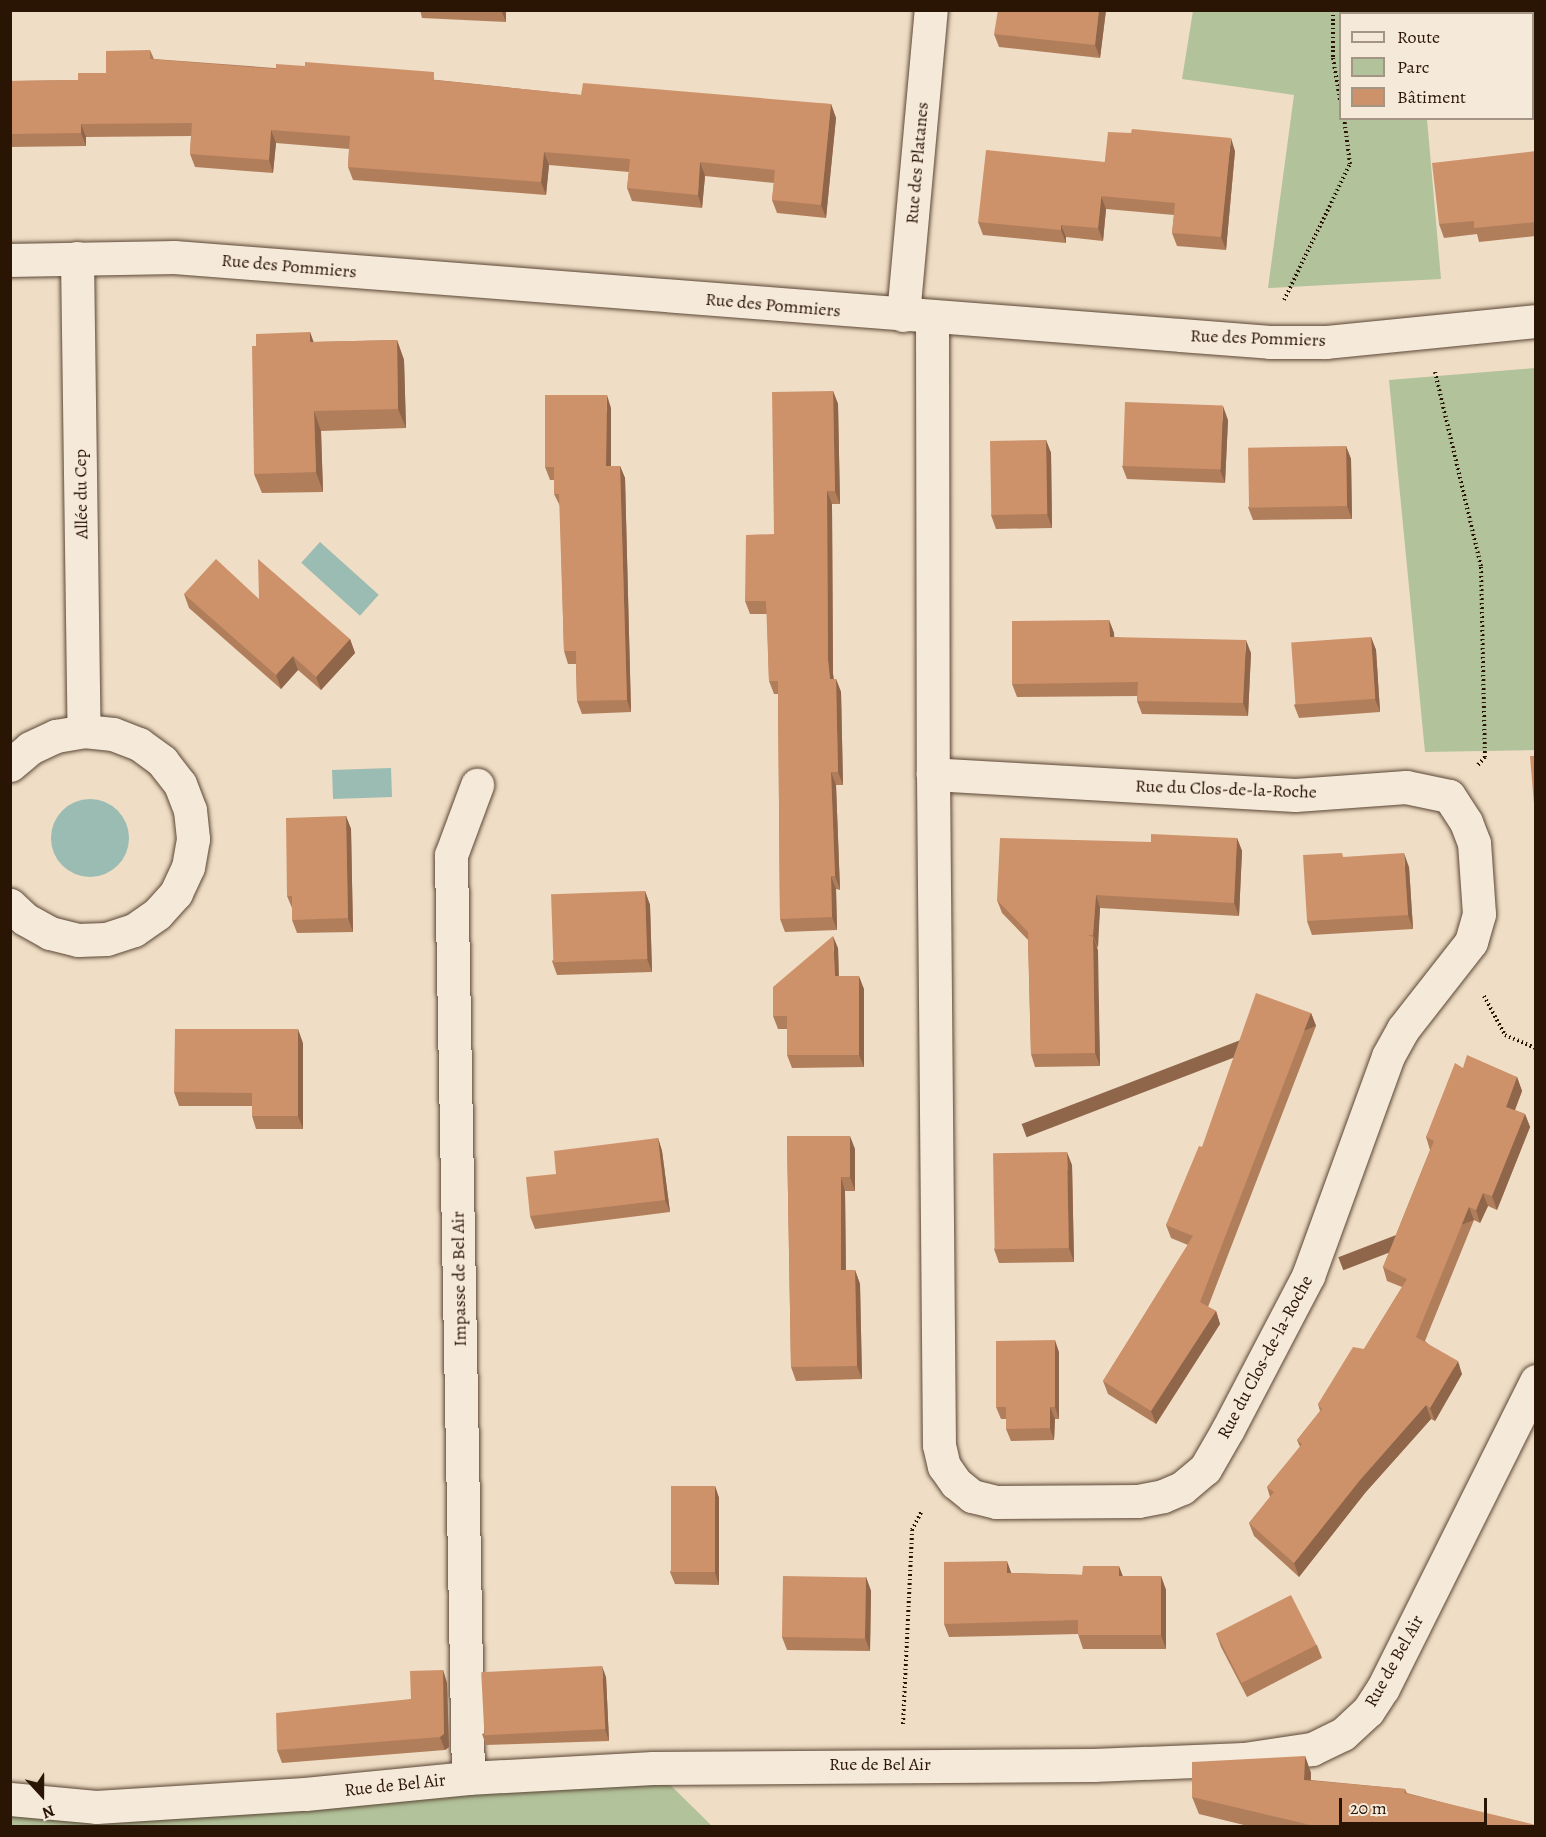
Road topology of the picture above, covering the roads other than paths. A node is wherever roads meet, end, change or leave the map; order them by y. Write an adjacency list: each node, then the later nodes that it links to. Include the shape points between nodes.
1 (931, 10): 4 (street, Rue des Platanes)
2 (77, 258): 3 (street, Rue des Pommiers); 4 (street, Rue des Pommiers, via 174,257); 6 (street, Allée du Cep)
3 (10, 260)
4 (918, 316): 5 (street, Rue des Pommiers, via 1270,342 1326,342); 8 (street)
5 (1536, 321)
6 (84, 731): 7 (street, via 56,736 30,748); 10 (street, via 112,734 139,744 162,761 180,784 190,810 193,839 188,867 176,893 157,914 134,930 106,939 78,940 50,933)
7 (10, 765)
8 (933, 774): 8 (street, Rue du Clos-de-la-Roche, via 1295,795 1406,787 1449,796 1467,822 1478,876 1479,914 1474,933 1456,965 1422,1003 1388,1056 1308,1276 1285,1325 1204,1469 1182,1488 1138,1501 996,1502 972,1496 944,1466 939,1445)
9 (477, 785): 12 (street, Impasse de Bel Air, via 451,855)
10 (10, 905)
11 (1536, 1381): 12 (street, Rue de Bel Air, via 1383,1688 1368,1711 1343,1734 1312,1749 1244,1759 1093,1765 785,1764)
12 (468, 1778): 13 (street, Rue de Bel Air, via 305,1794 96,1807)
13 (10, 1799)

